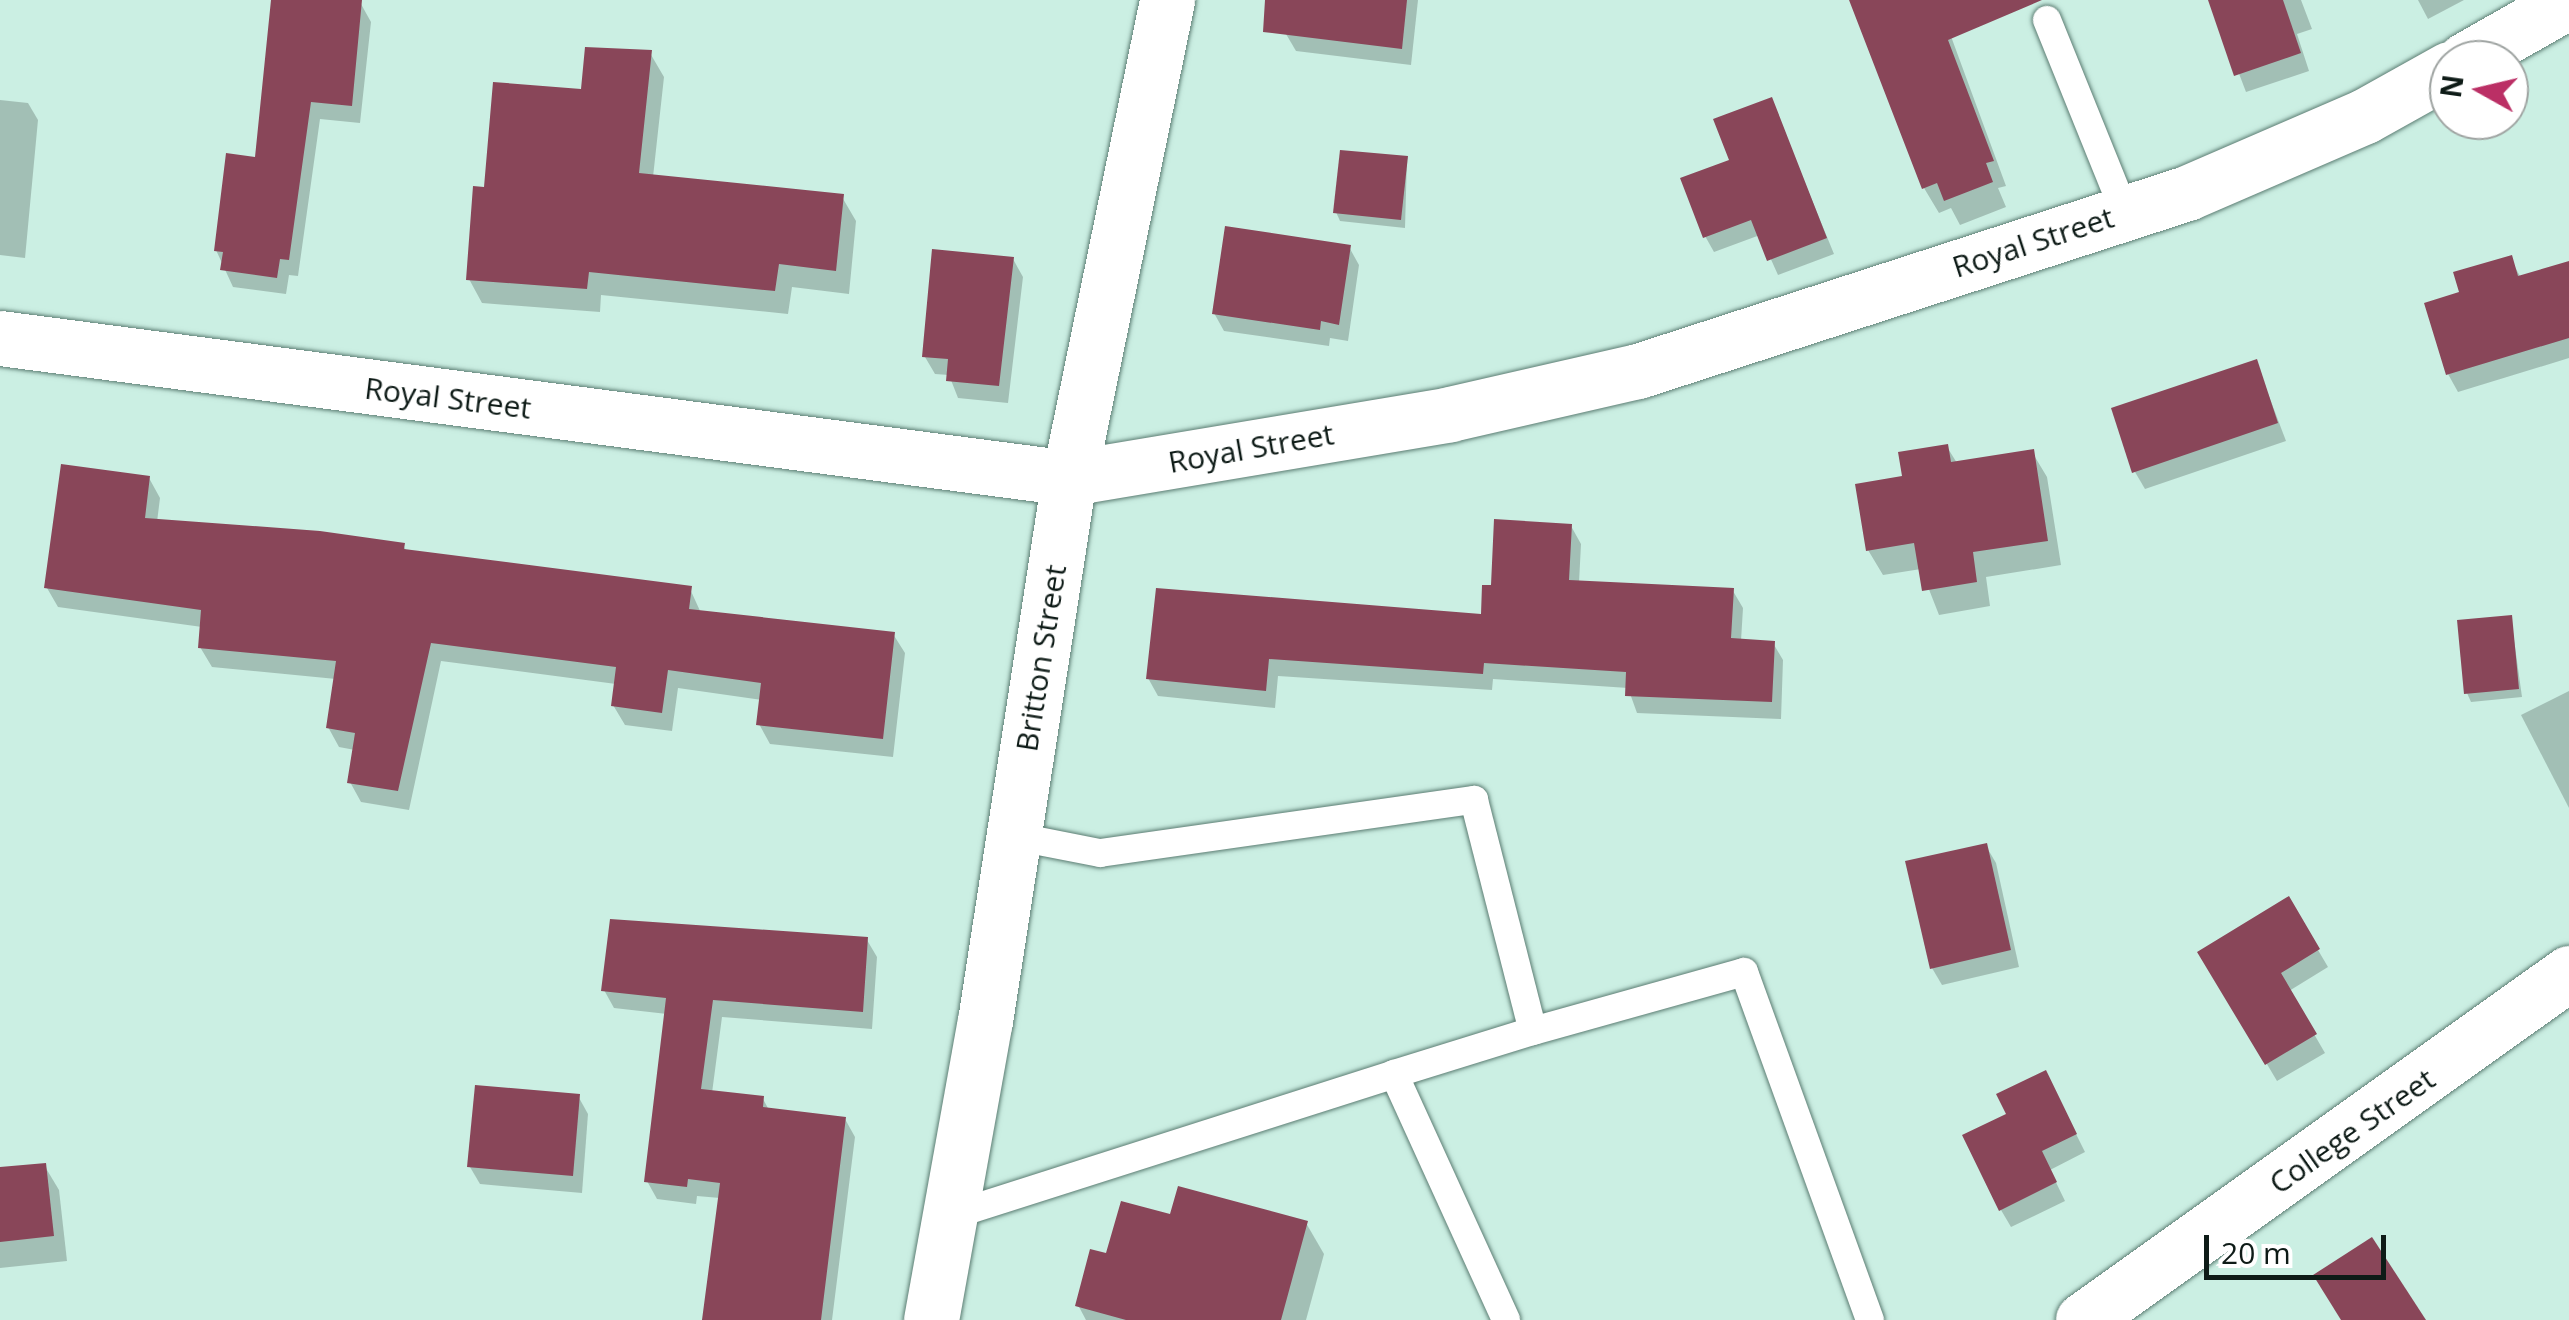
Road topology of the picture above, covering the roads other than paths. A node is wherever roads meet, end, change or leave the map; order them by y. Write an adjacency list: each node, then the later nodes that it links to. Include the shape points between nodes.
1 (1167, 0): 8 (street, Britton Street)
2 (2569, 1): 4 (street)
3 (2047, 20): 6 (lane)
4 (2500, 40)
5 (2429, 80): 6 (street, Royal Street, via 2366,116 2187,193)
6 (2125, 212): 8 (street, Royal Street, via 1638,370 1450,414)
7 (0, 338): 8 (street, Royal Street)
8 (1069, 478): 9 (street, Britton Street)
9 (1014, 836): 11 (lane, via 1100,854 1474,800); 13 (street, Britton Street)
10 (2569, 973): 17 (street, College Street)
11 (1533, 1030): 12 (lane); 16 (lane, via 1744,972)
12 (1394, 1074): 13 (lane); 15 (lane)
13 (950, 1216): 14 (street, Britton Street)
14 (931, 1320)
15 (1506, 1320)
16 (1870, 1320)
17 (2082, 1320)

